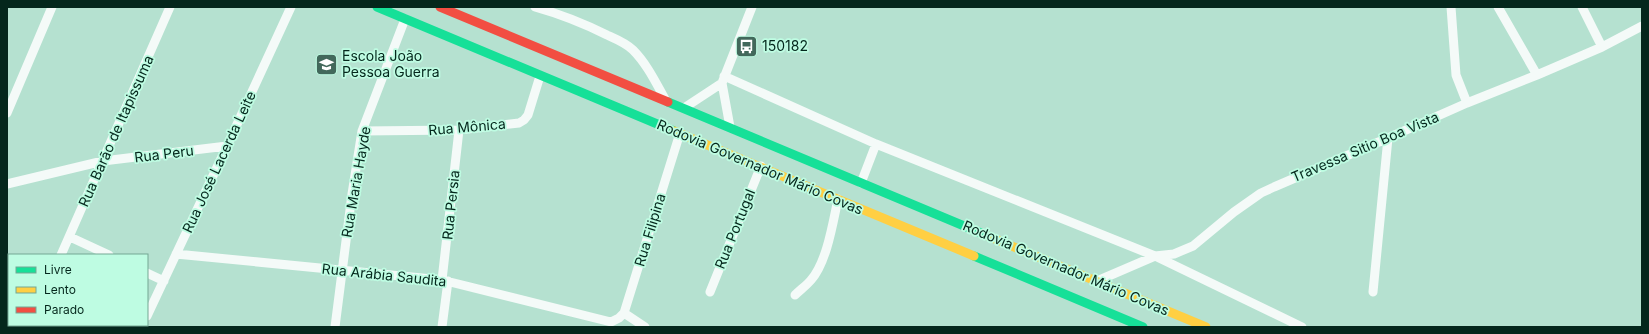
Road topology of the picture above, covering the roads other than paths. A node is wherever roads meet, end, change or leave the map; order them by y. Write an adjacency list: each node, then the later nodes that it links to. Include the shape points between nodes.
1 (52, 7): 20 (street)
2 (170, 7): 28 (street, Rua Barão de Itapissuma)
3 (291, 7): 27 (street, Rua José Lacerda Leite)
4 (377, 7): 11 (highway, Rodovia Governador Mário Covas)
5 (440, 7): 17 (highway, Rodovia Governador Mário Covas)
6 (535, 7): 17 (street, via 589,26 632,49 642,60)
7 (752, 7): 16 (street)
8 (1451, 7): 18 (street, via 1456,75)
9 (1498, 7): 14 (street)
10 (1582, 7): 13 (street)
11 (405, 19): 15 (highway, Rodovia Governador Mário Covas); 23 (street, Rua Maria Hayde)
12 (1642, 26): 13 (street, Travessa Sitio Boa Vista)
13 (1602, 46): 14 (street, Travessa Sitio Boa Vista)
14 (1537, 75): 18 (street, Travessa Sitio Boa Vista)
15 (540, 76): 22 (street, Rua Mônica, via 528,115 524,120); 24 (highway, Rodovia Governador Mário Covas)
16 (723, 79): 19 (street); 21 (street); 26 (street)
17 (666, 101): 19 (highway, Rodovia Governador Mário Covas)
18 (1467, 103): 25 (street, Travessa Sitio Boa Vista)
19 (684, 108): 21 (highway, Rodovia Governador Mário Covas)
20 (7, 113)
21 (730, 128): 30 (highway, Rodovia Governador Mário Covas)
22 (459, 130): 23 (street, Rua Mônica); 40 (street, Rua Persia)
23 (362, 131): 38 (street, Rua Maria Hayde)
24 (680, 133): 29 (highway, Rodovia Governador Mário Covas); 46 (street, Rua Filipina)
25 (1388, 138): 37 (street, Travessa Sitio Boa Vista, via 1261,193 1193,246 1174,254); 44 (street)
26 (876, 144): 30 (street); 37 (street)
27 (228, 146): 28 (street, Rua Peru); 36 (street, Rua José Lacerda Leite)
28 (103, 161): 31 (street, Rua Peru); 33 (street, Rua Barão de Itapissuma)
29 (761, 166): 32 (highway, Rodovia Governador Mário Covas); 43 (street, Rua Portugal)
30 (861, 183): 41 (highway, Rodovia Governador Mário Covas)
31 (7, 184)
32 (838, 199): 45 (street, via 821,263 812,279); 52 (highway, Rodovia Governador Mário Covas)
33 (70, 237): 34 (street, Rua Barão de Itapissuma); 35 (street)
34 (62, 254)
35 (107, 254)
36 (176, 254): 38 (street, Rua Arábia Saudita); 42 (street, Rua José Lacerda Leite)
37 (1155, 256): 41 (street, Travessa Sitio Boa Vista); 54 (street)
38 (342, 270): 40 (street, Rua Arábia Saudita); 49 (street, Rua Maria Hayde)
39 (148, 273): 42 (street)
40 (445, 280): 48 (street, Rua Arábia Saudita); 50 (street, Rua Persia)
41 (1097, 280): 53 (highway, Rodovia Governador Mário Covas)
42 (164, 281): 47 (street, Rua José Lacerda Leite)
43 (710, 292)
44 (1373, 292)
45 (795, 295)
46 (624, 313): 48 (street); 51 (street)
47 (148, 314)
48 (611, 324)
49 (335, 327)
50 (442, 327)
51 (645, 327)
52 (1143, 327)
53 (1206, 327)
54 (1302, 327)

